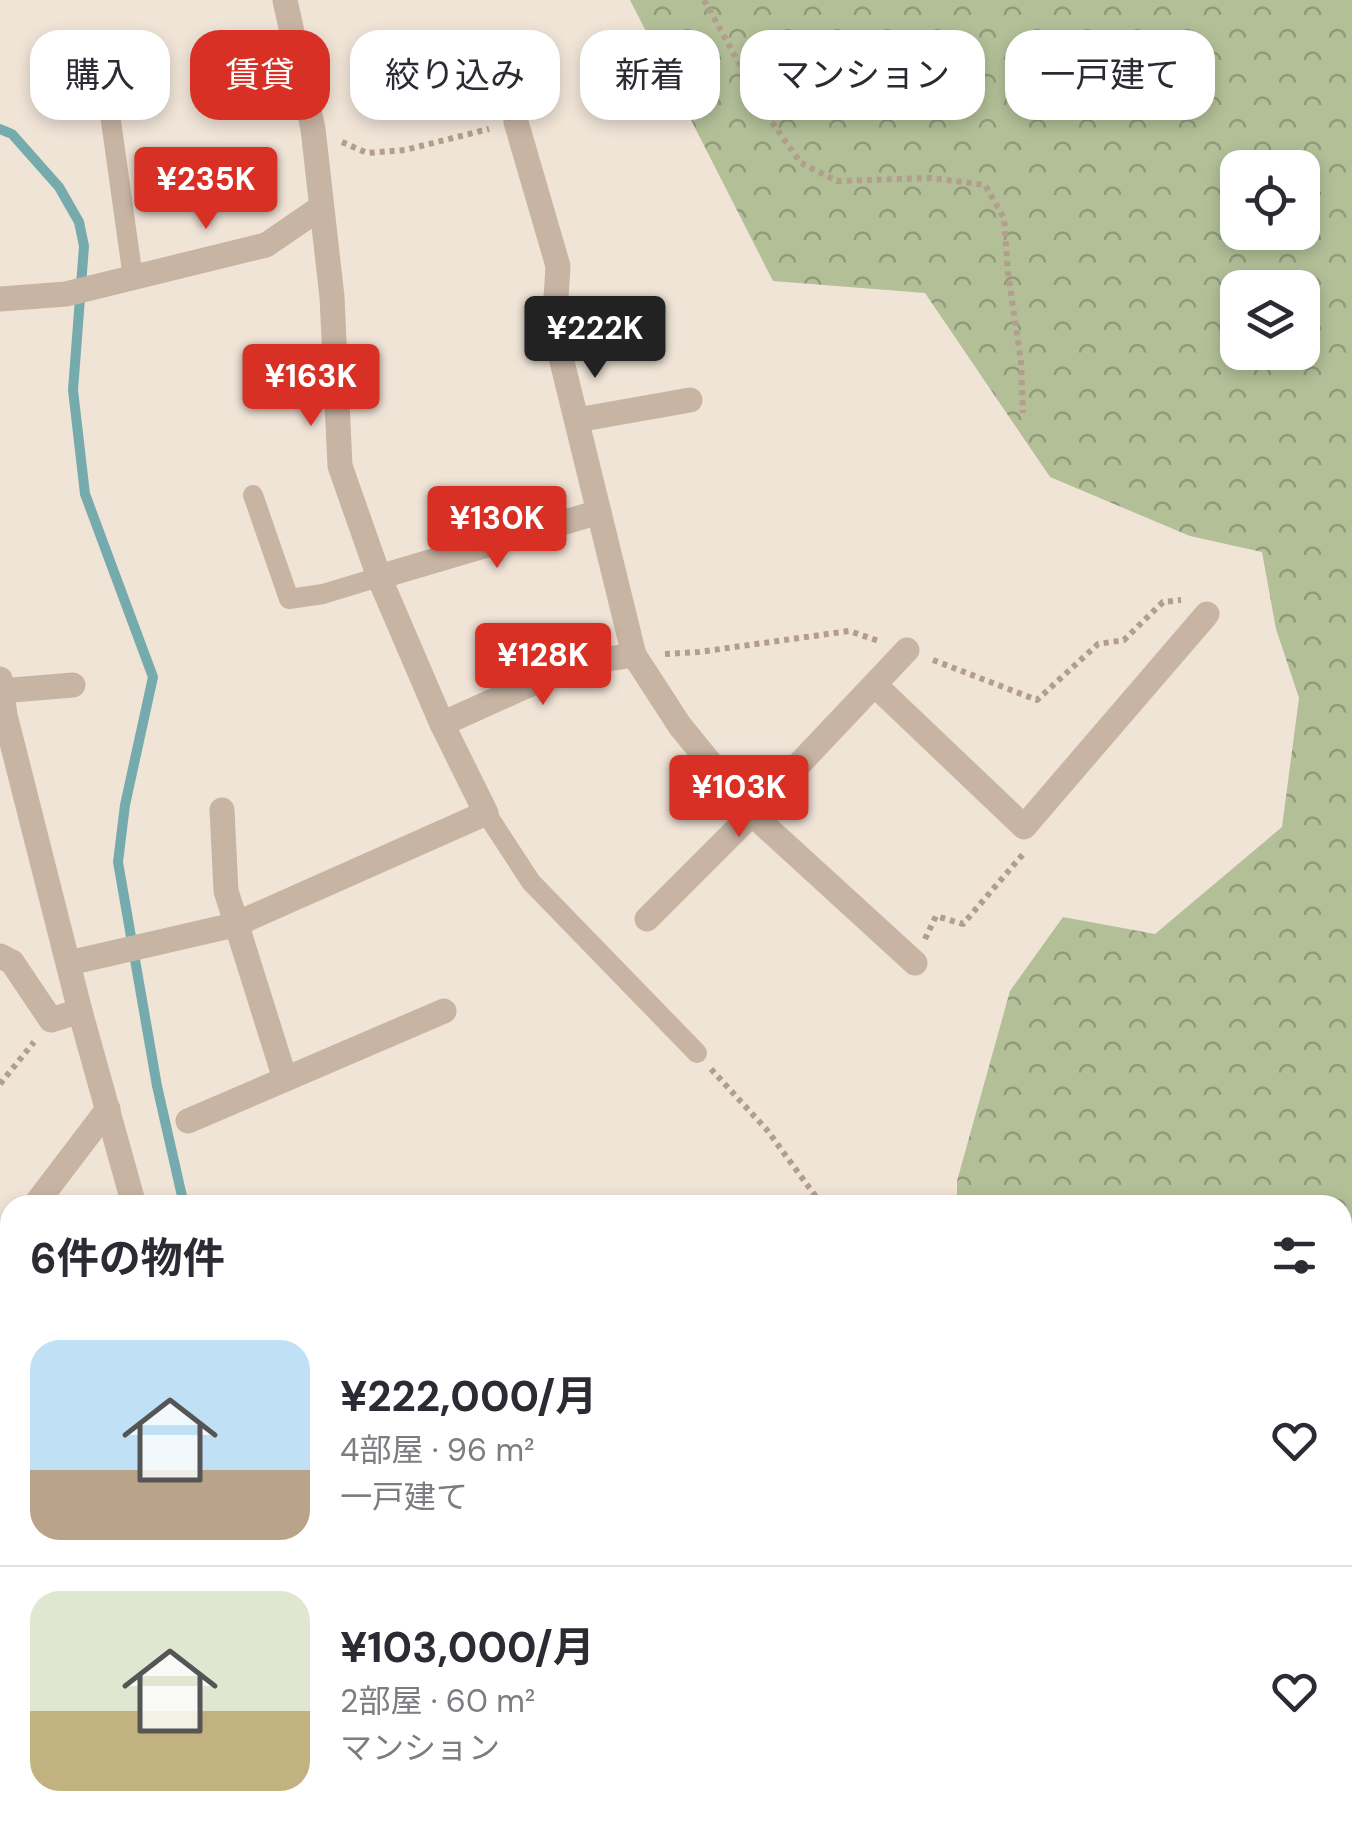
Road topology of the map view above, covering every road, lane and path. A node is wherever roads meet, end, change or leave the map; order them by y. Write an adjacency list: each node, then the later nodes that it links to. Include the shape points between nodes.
1 (284, 0): 5 (street)
2 (704, 0): 10 (path, via 801,163 837,181 931,178 985,185 1004,218)
3 (111, 120): 7 (lane)
4 (516, 122): 5 (path, via 367,153); 11 (street, via 558,266 554,329)
5 (313, 129): 6 (street)
6 (320, 208): 7 (street, via 266,245); 14 (street, via 332,296 340,466)
7 (133, 278): 8 (street, via 66,294)
8 (0, 299)
9 (690, 400): 11 (street)
10 (1023, 413)
11 (577, 420): 13 (street)
12 (253, 495): 14 (lane, via 289,598)
13 (599, 512): 14 (street); 17 (street)
14 (379, 578): 21 (street)
15 (1206, 614): 25 (street)
16 (907, 650): 19 (street)
17 (634, 655): 21 (street, via 574,664); 24 (street, via 680,726)
18 (73, 685): 20 (street)
19 (875, 685): 24 (street); 25 (street)
20 (1, 687): 29 (street)
21 (442, 724): 23 (street)
22 (222, 810): 27 (street)
23 (486, 814): 27 (street); 34 (lane, via 531,882)
24 (752, 814): 26 (street); 30 (street)
25 (1024, 828): 30 (path, via 1026,851 963,924 936,916)
26 (647, 919)
27 (234, 925): 29 (street); 35 (street)
28 (0, 956): 33 (street, via 12,962)
29 (69, 962): 31 (street)
30 (915, 962)
31 (80, 1012): 33 (street); 37 (street)
32 (444, 1012): 35 (street)
33 (52, 1020): 36 (path)
34 (697, 1053): 41 (path)
35 (286, 1079): 38 (street)
36 (0, 1084)
37 (108, 1109): 39 (street); 40 (street)
38 (188, 1121)
39 (42, 1195)
40 (131, 1195)
41 (815, 1195)

